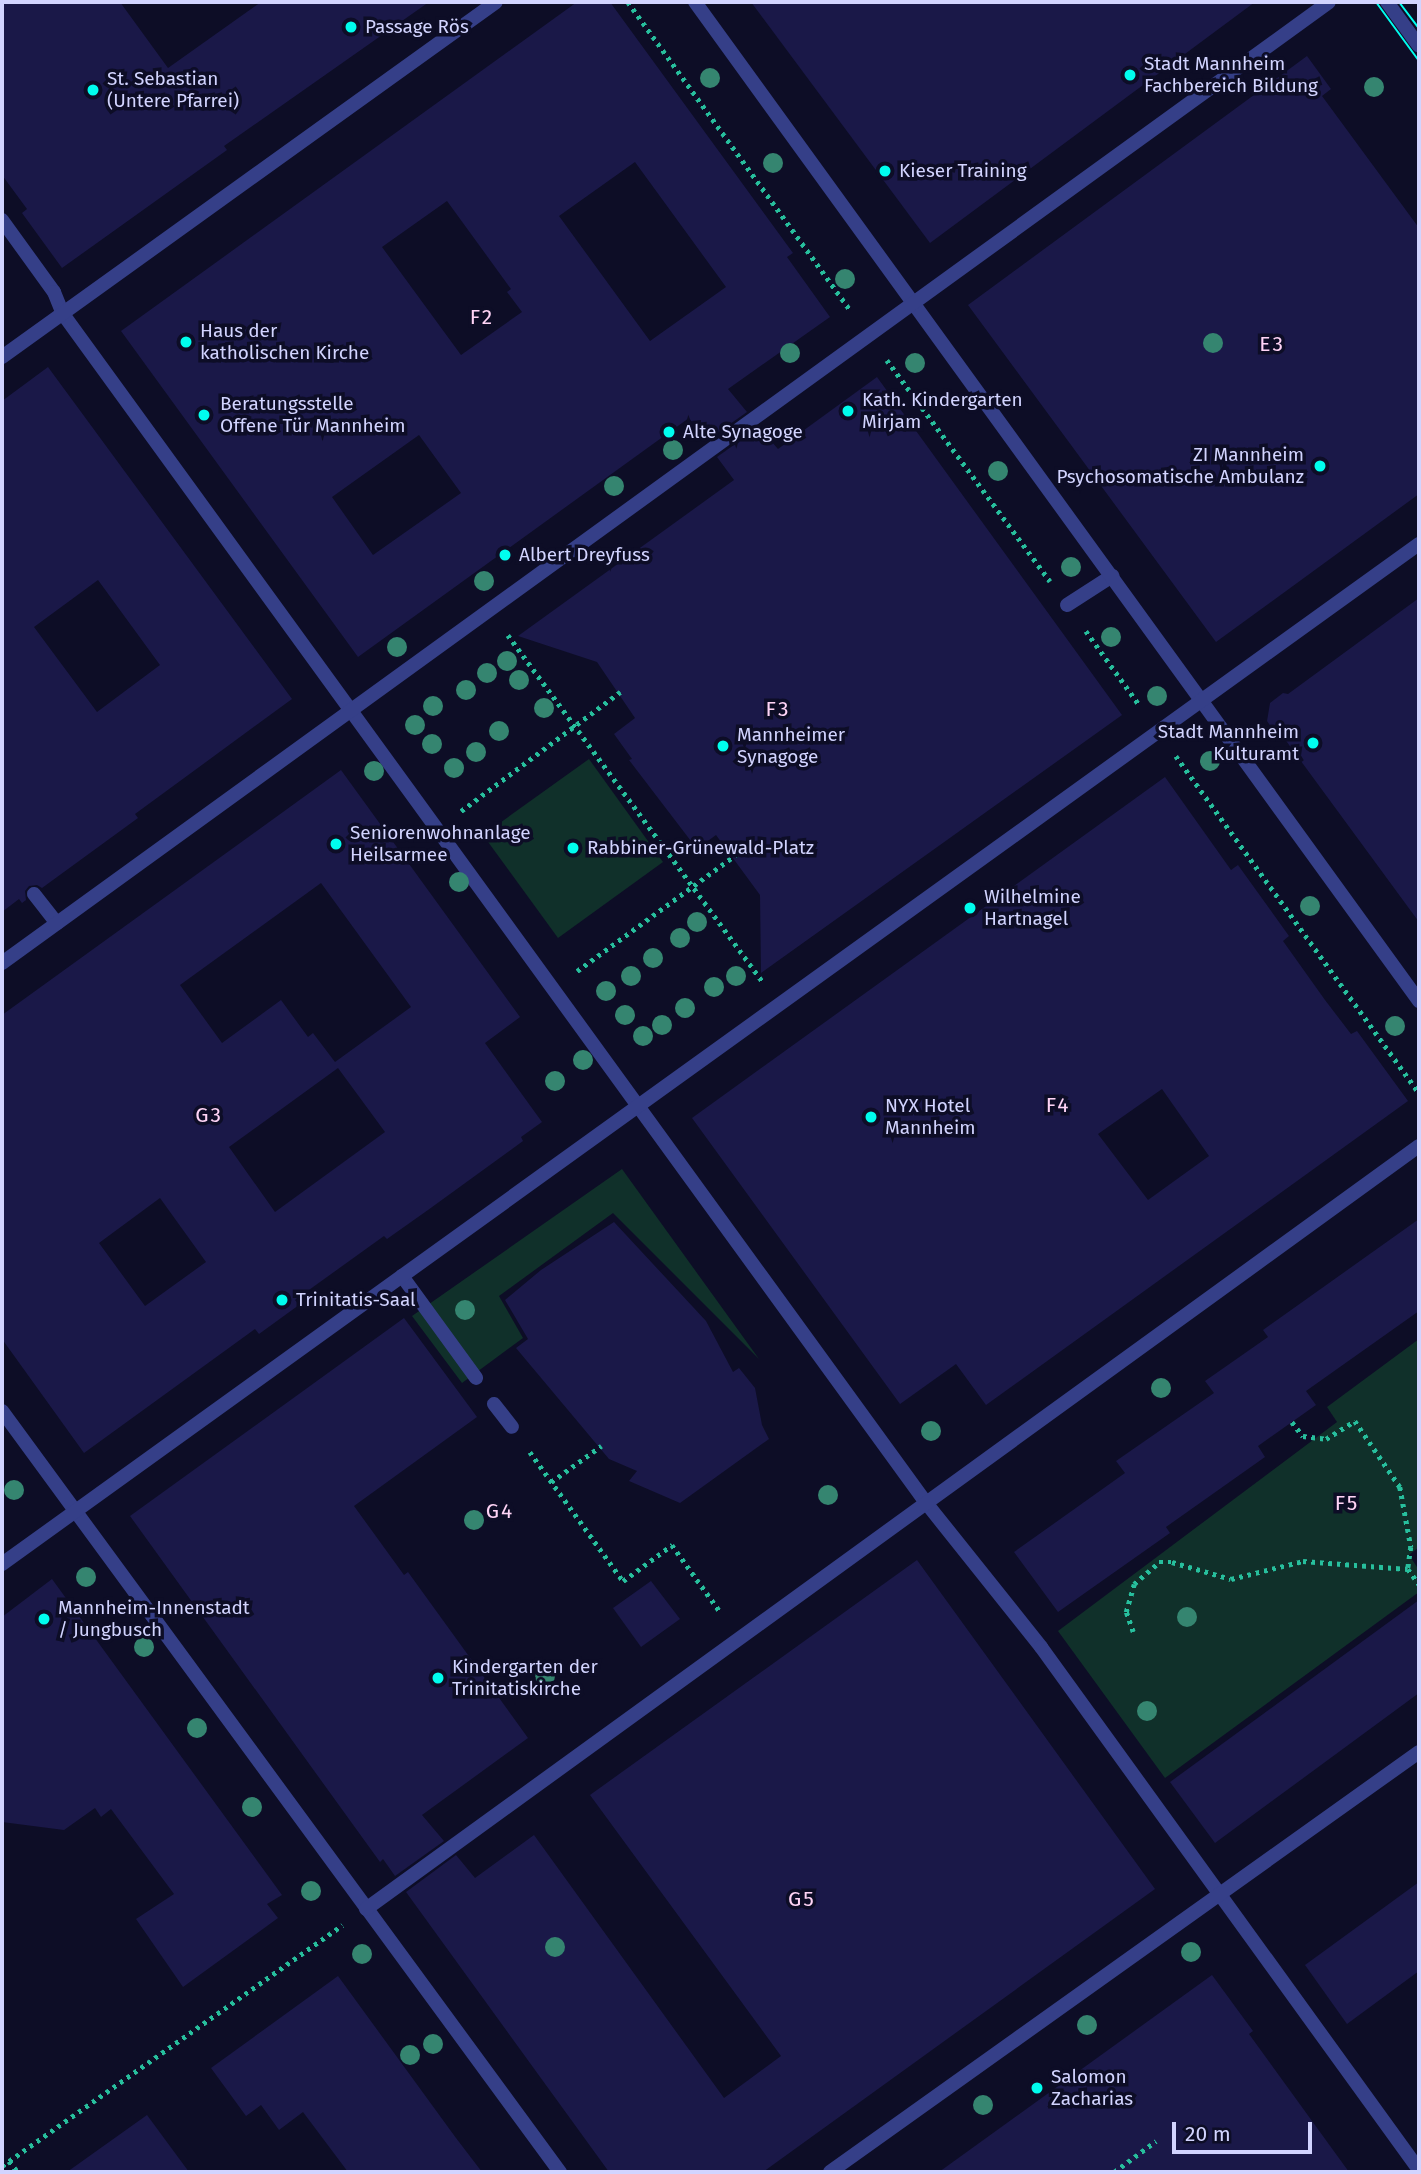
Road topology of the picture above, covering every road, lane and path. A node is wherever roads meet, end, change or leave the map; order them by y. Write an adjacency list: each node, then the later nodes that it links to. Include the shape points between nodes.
1 (496, 2): 9 (street)
2 (628, 2): 10 (path)
3 (695, 2): 8 (street)
4 (1329, 2): 8 (street)
5 (1387, 2): 6 (street)
6 (1419, 46)
7 (2, 220): 9 (street, via 54,292)
8 (912, 301): 10 (street); 13 (street)
9 (63, 314): 11 (street); 18 (street)
10 (867, 334): 14 (path); 15 (street)
11 (2, 357)
12 (1419, 544): 17 (street)
13 (1112, 576): 14 (street); 17 (street)
14 (1067, 605): 20 (path)
15 (490, 611): 18 (street); 19 (path)
16 (620, 692): 19 (path)
17 (1203, 700): 20 (street); 28 (street)
18 (351, 710): 21 (street); 25 (street)
19 (574, 726): 21 (path); 23 (path)
20 (1159, 732): 29 (street); 30 (path)
21 (438, 828): 27 (street)
22 (737, 854): 23 (path)
23 (693, 886): 27 (path); 29 (path)
24 (34, 894): 25 (street)
25 (57, 923): 26 (street)
26 (2, 963)
27 (554, 989): 31 (street)
28 (1419, 1001)
29 (779, 1004): 31 (street)
30 (1419, 1093)
31 (639, 1106): 33 (street); 42 (street)
32 (1419, 1146): 42 (street)
33 (402, 1276): 34 (street); 43 (street)
34 (476, 1378)
35 (495, 1404): 38 (street)
36 (2, 1411): 43 (street)
37 (1292, 1422): 45 (path, via 1303,1436 1326,1439 1355,1421 1401,1487 1411,1547)
38 (512, 1427)
39 (525, 1445): 41 (path)
40 (601, 1446): 41 (path)
41 (551, 1482): 48 (path, via 623,1580 672,1545)
42 (928, 1504): 48 (street); 50 (street, via 1041,1647)
43 (74, 1511): 44 (street); 51 (street)
44 (2, 1564)
45 (1408, 1569): 46 (path); 47 (path, via 1303,1561 1231,1579 1159,1562 1134,1584 1126,1612)
46 (1419, 1584)
47 (1133, 1632)
48 (739, 1639): 51 (street)
49 (1419, 1752): 50 (street)
50 (1220, 1895): 55 (street); 58 (street)
51 (366, 1909): 53 (path); 57 (street)
52 (1157, 2141): 59 (path)
53 (9, 2161): 54 (path); 56 (path)
54 (2, 2166)
55 (1419, 2170)
56 (18, 2172)
57 (560, 2172)
58 (830, 2172)
59 (1114, 2172)

